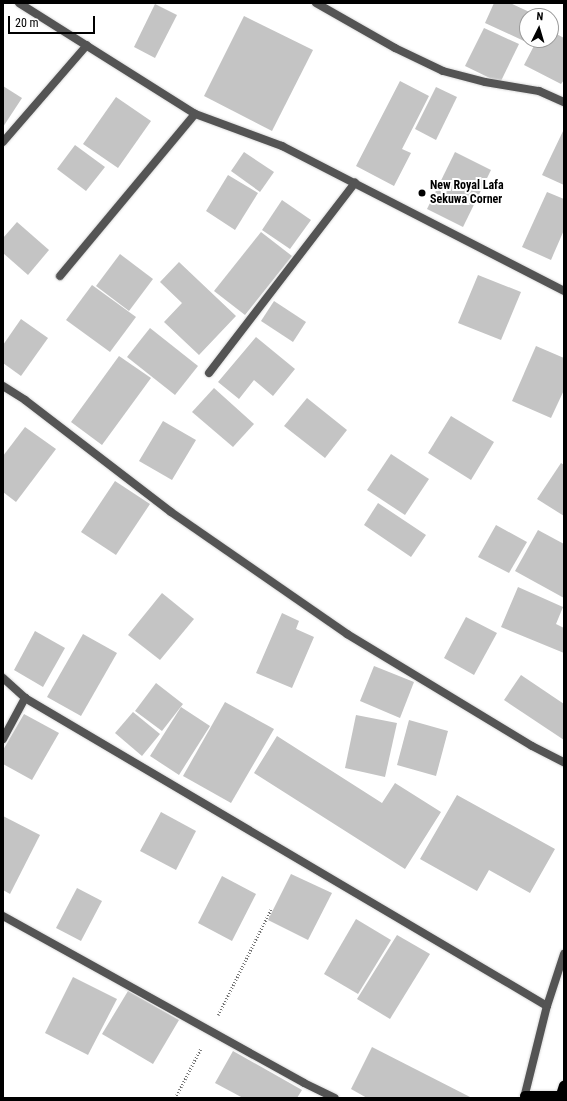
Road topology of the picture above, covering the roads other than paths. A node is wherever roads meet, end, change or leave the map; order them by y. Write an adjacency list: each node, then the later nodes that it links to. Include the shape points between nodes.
1 (19, 3): 3 (street)
2 (316, 3): 4 (street, via 395,48 443,71 485,82 539,91)
3 (87, 45): 5 (street); 6 (street)
4 (564, 102)
5 (195, 114): 7 (street, via 282,146); 8 (street)
6 (3, 142)
7 (354, 183): 9 (street); 10 (street)
8 (60, 276)
9 (564, 291)
10 (209, 373)
11 (3, 386): 15 (street, via 171,512 347,634 532,746)
12 (3, 678): 13 (street)
13 (25, 698): 14 (street); 18 (street)
14 (3, 739)
15 (564, 762)
16 (3, 916): 21 (street)
17 (564, 954): 18 (street)
18 (547, 1006): 20 (street)
19 (562, 1094): 20 (main road)
20 (524, 1097)
21 (335, 1098)

